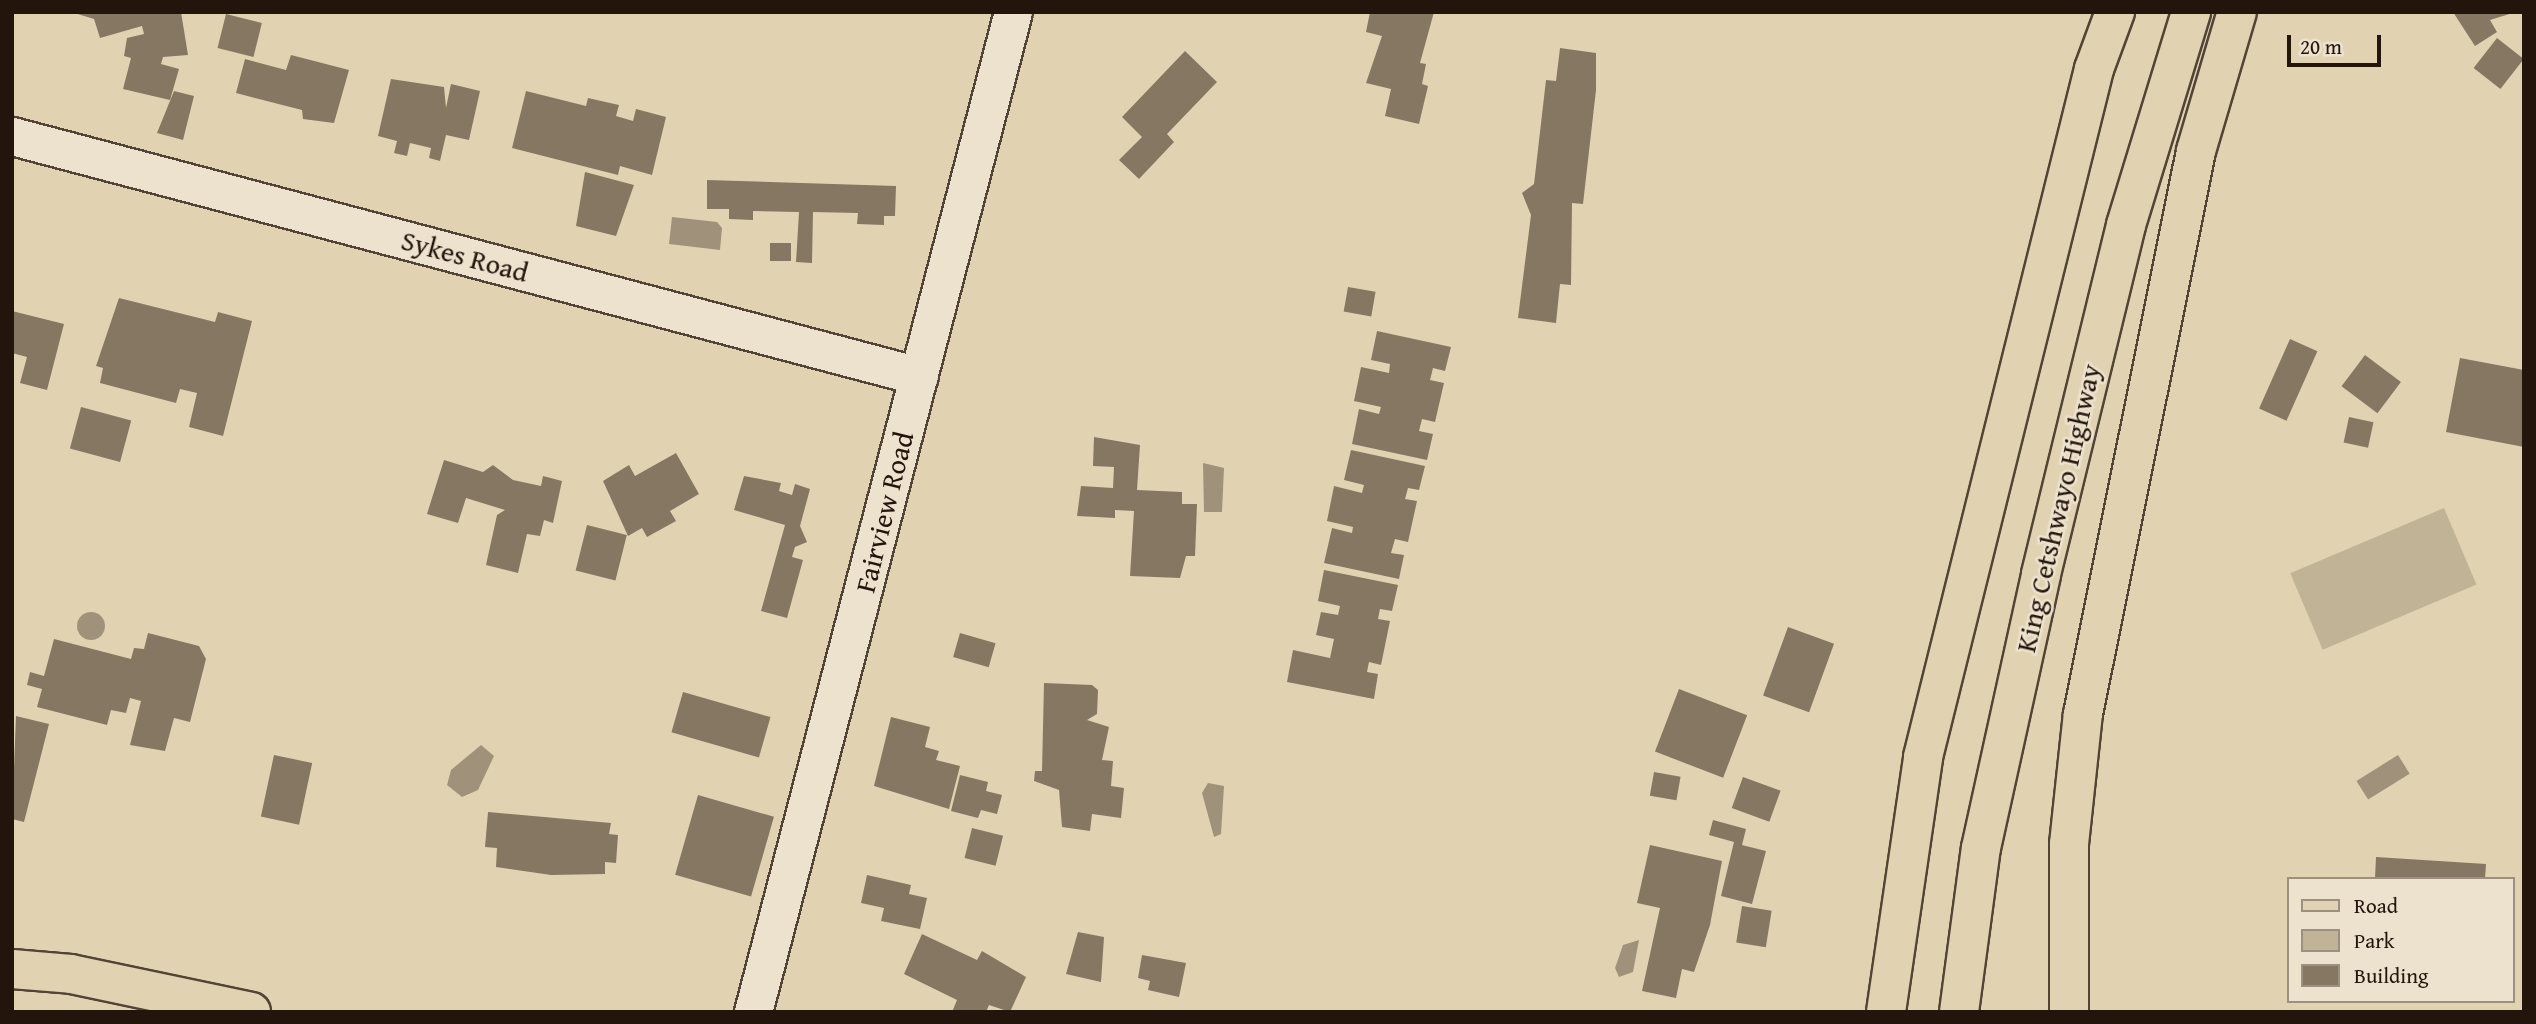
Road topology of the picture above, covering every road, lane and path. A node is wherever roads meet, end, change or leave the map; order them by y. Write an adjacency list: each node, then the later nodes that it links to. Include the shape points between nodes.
1 (1013, 12): 6 (street, Fairview Road)
2 (2115, 12): 10 (main road, via 2094,69 1923,757)
3 (2191, 12): 11 (main road, King Cetshwayo Highway, via 2126,225 2041,575 1981,848)
4 (2237, 12): 12 (main road, via 2196,151 2083,714 2069,844)
5 (12, 136): 6 (street, Sykes Road)
6 (919, 376): 9 (street, Fairview Road)
7 (12, 969): 8 (main road, via 71,974)
8 (251, 1012)
9 (753, 1012)
10 (1886, 1012)
11 (1959, 1012)
12 (2068, 1012)

